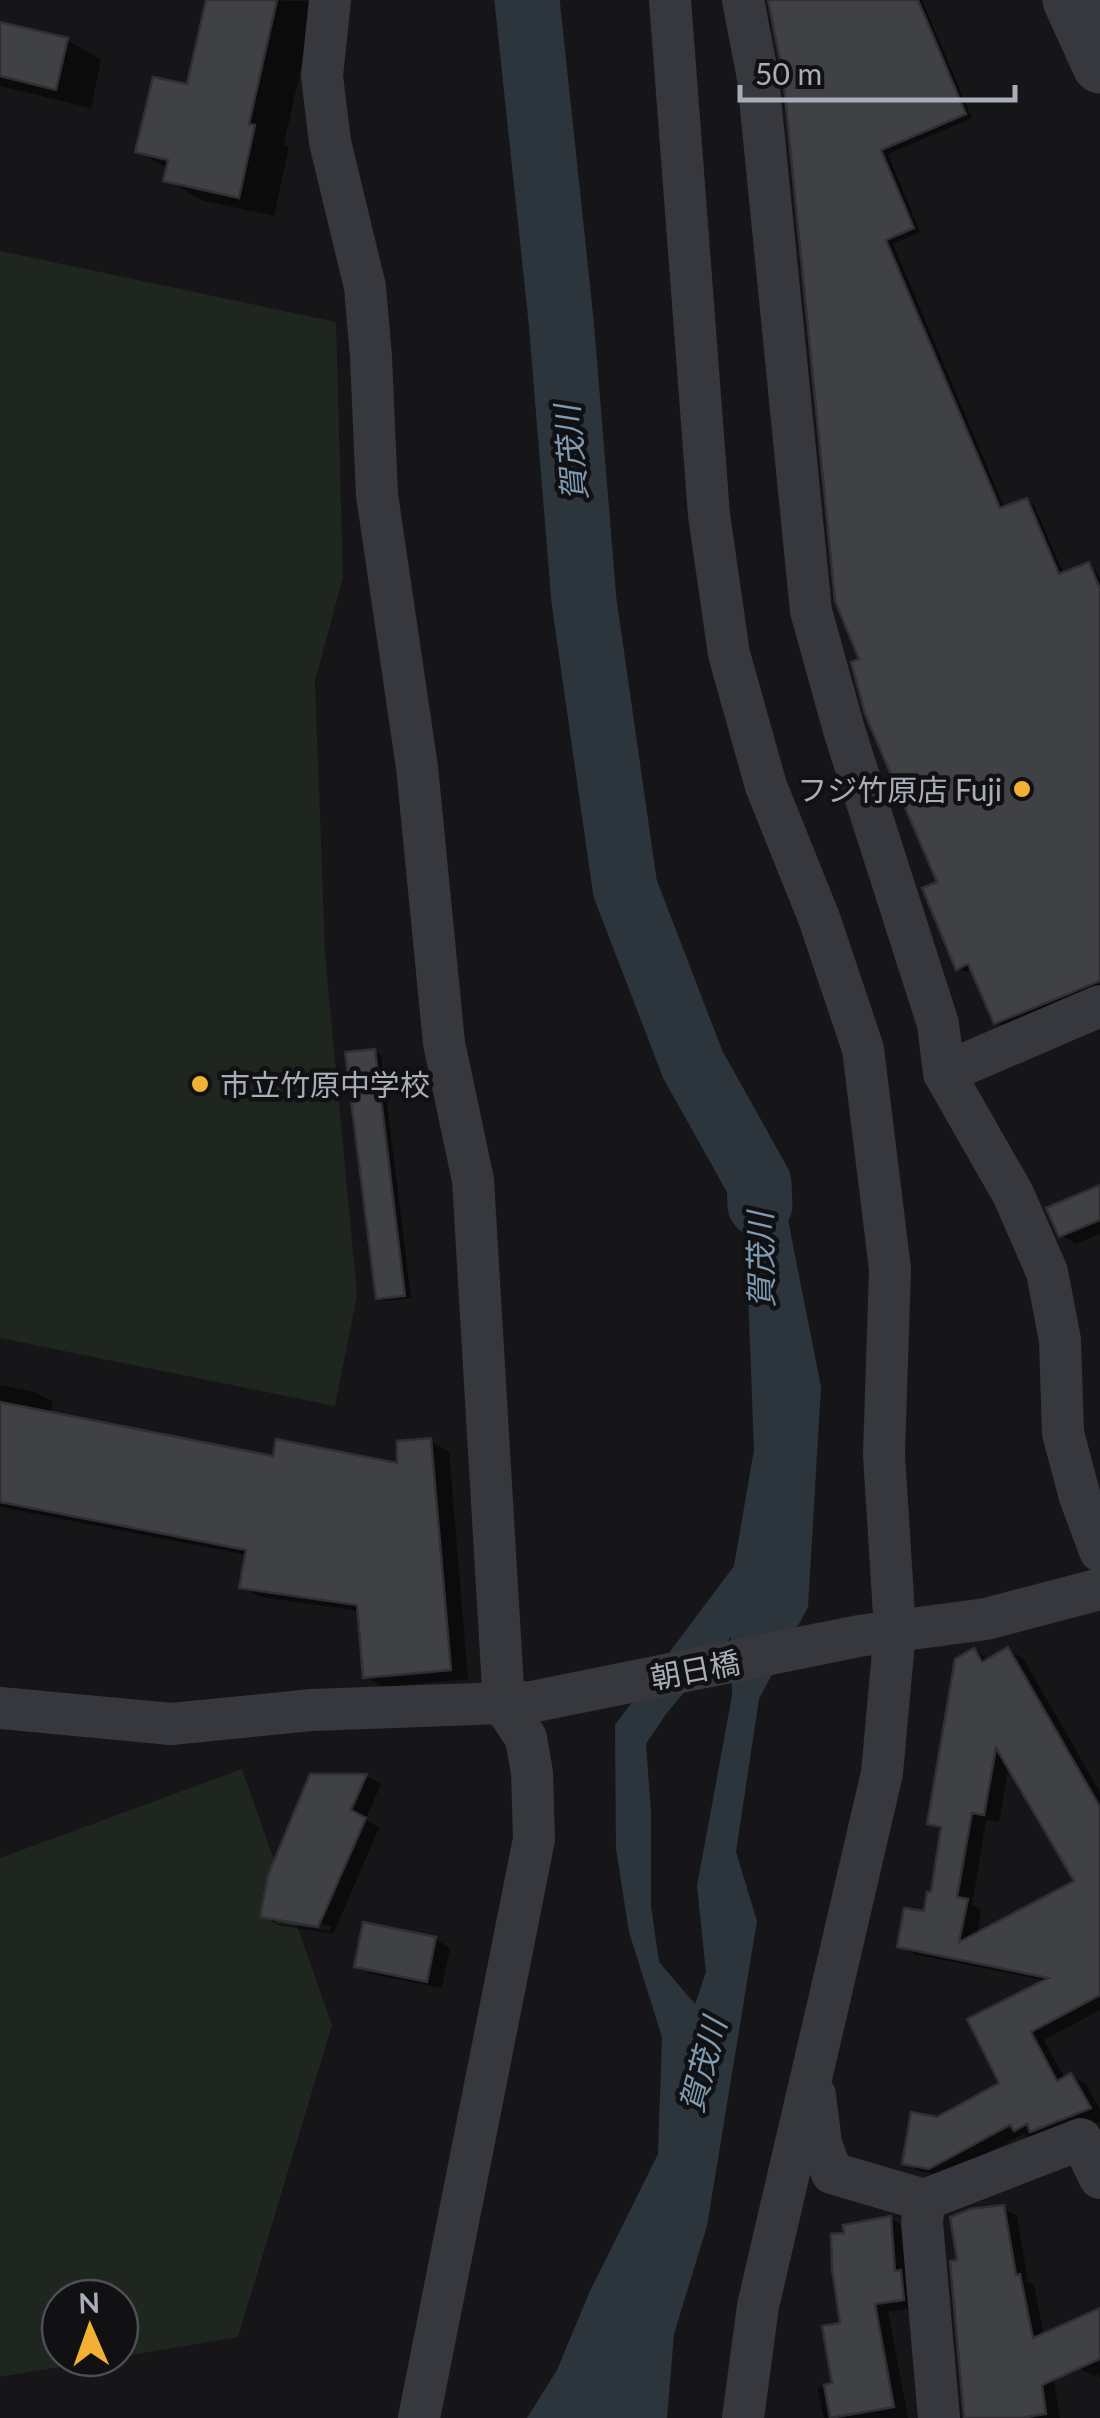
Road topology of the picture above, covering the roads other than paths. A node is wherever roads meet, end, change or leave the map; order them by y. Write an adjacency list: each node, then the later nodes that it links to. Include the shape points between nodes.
1 (330, 0): 11 (street, via 322,76 330,142 365,287 377,495 416,767 444,1043 473,1180)
2 (670, 0): 10 (street, via 709,516 729,654 766,786 863,1050 890,1269)
3 (742, 0): 7 (street, via 758,78 810,610 938,1024)
4 (1070, 0): 5 (street)
5 (1100, 66)
6 (1100, 1006): 7 (street)
7 (944, 1073): 8 (street, via 1013,1194 1047,1272 1060,1340 1063,1434)
8 (1100, 1551)
9 (1100, 1590): 10 (street, 朝日橋, via 986,1620)
10 (877, 1633): 11 (street, 朝日橋); 13 (street, via 882,1773)
11 (518, 1704): 12 (street, 朝日橋, via 312,1710 171,1724); 16 (street, via 532,1773 534,1838)
12 (0, 1708)
13 (812, 2074): 15 (street, via 821,2144 832,2173); 17 (street, via 758,2306)
14 (1100, 2178): 15 (street, via 1081,2139)
15 (924, 2200): 18 (street)
16 (419, 2418)
17 (743, 2418)
18 (939, 2418)

